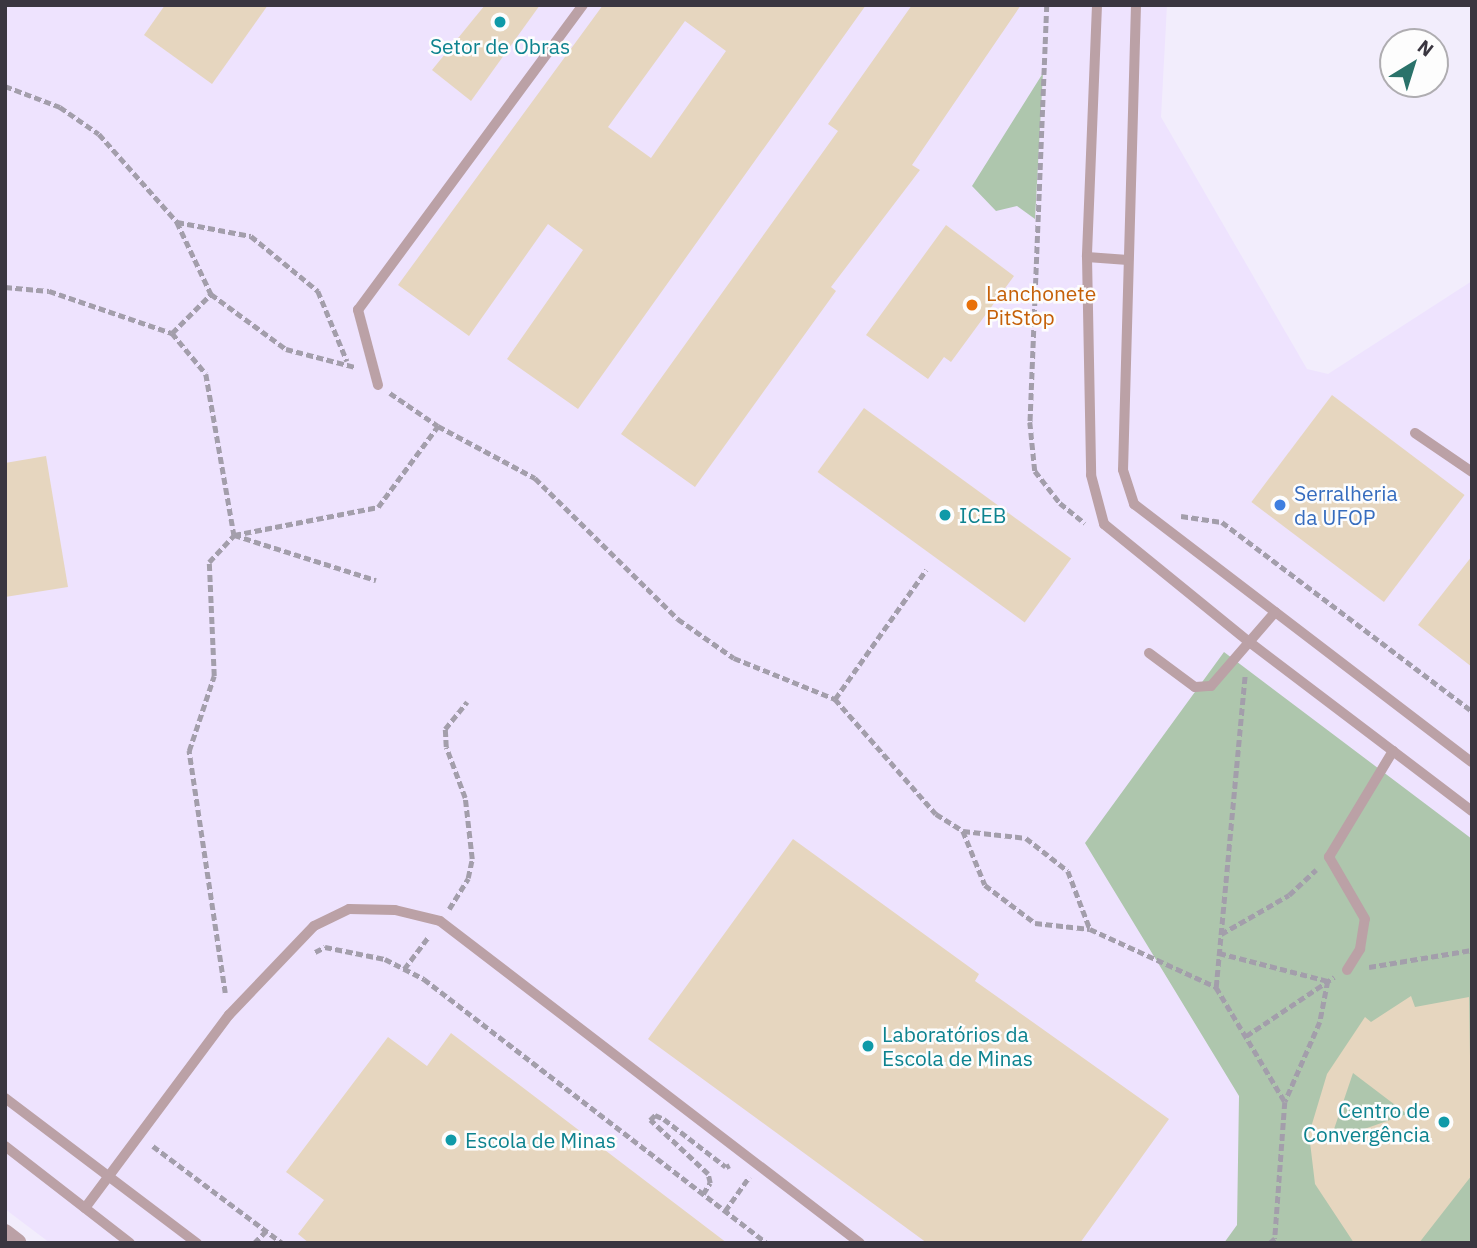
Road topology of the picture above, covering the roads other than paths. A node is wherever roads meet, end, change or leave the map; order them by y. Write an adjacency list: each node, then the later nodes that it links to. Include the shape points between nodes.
1 (583, 5): 6 (lane, via 358,310)
2 (1097, 5): 4 (lane)
3 (1136, 5): 5 (lane)
4 (1087, 257): 5 (lane); 10 (lane, via 1091,475 1104,524)
5 (1128, 260): 9 (lane, via 1123,470 1134,504)
6 (378, 385)
7 (1415, 433): 8 (lane)
8 (1472, 472)
9 (1275, 612): 10 (lane); 13 (lane)
10 (1248, 641): 11 (lane, via 1211,686 1195,687); 12 (lane)
11 (1149, 653)
12 (1393, 751): 14 (lane); 15 (lane, via 1329,857 1365,919 1360,949)
13 (1472, 762)
14 (1472, 811)
15 (1347, 970)
16 (5, 1098): 18 (lane)
17 (5, 1146): 19 (lane)
18 (107, 1176): 19 (lane); 23 (lane); 24 (lane, via 229,1015 314,926 348,909 395,911 440,921)
19 (85, 1208): 22 (lane)
20 (5, 1233): 21 (street)
21 (18, 1243)
22 (130, 1243)
23 (197, 1243)
24 (860, 1243)

